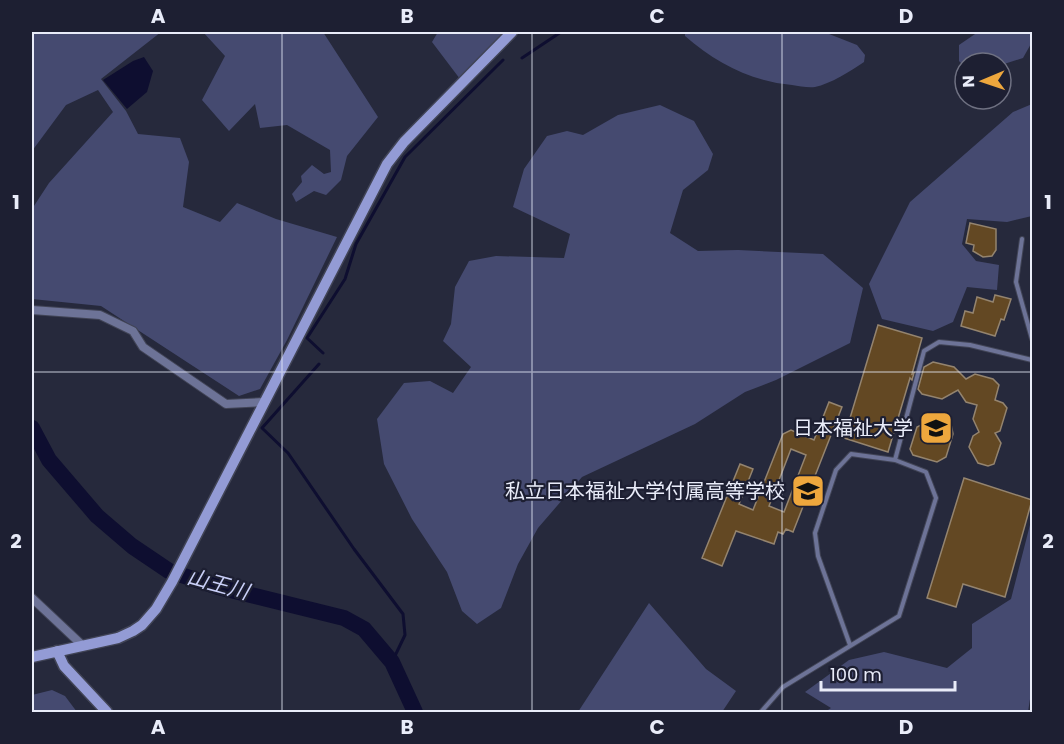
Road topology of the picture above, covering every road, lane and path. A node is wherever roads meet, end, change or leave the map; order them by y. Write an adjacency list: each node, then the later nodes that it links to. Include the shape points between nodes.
1 (512, 32): 6 (street, via 387,164)
2 (1022, 239): 4 (lane, via 1016,282)
3 (32, 310): 6 (street, via 100,315 133,331 143,347 226,404)
4 (1032, 339)
5 (1032, 360): 7 (lane, via 939,342 924,351)
6 (264, 402): 9 (street, via 156,609 142,625 118,638)
7 (895, 460): 10 (lane, via 926,472 936,498 898,616); 10 (lane, via 851,454 836,471 815,533 818,556)
8 (32, 598): 9 (street)
9 (82, 645): 11 (street)
10 (850, 645): 14 (lane, via 783,687)
11 (57, 651): 12 (street); 13 (street, via 64,666)
12 (32, 657)
13 (107, 712)
14 (761, 712)

